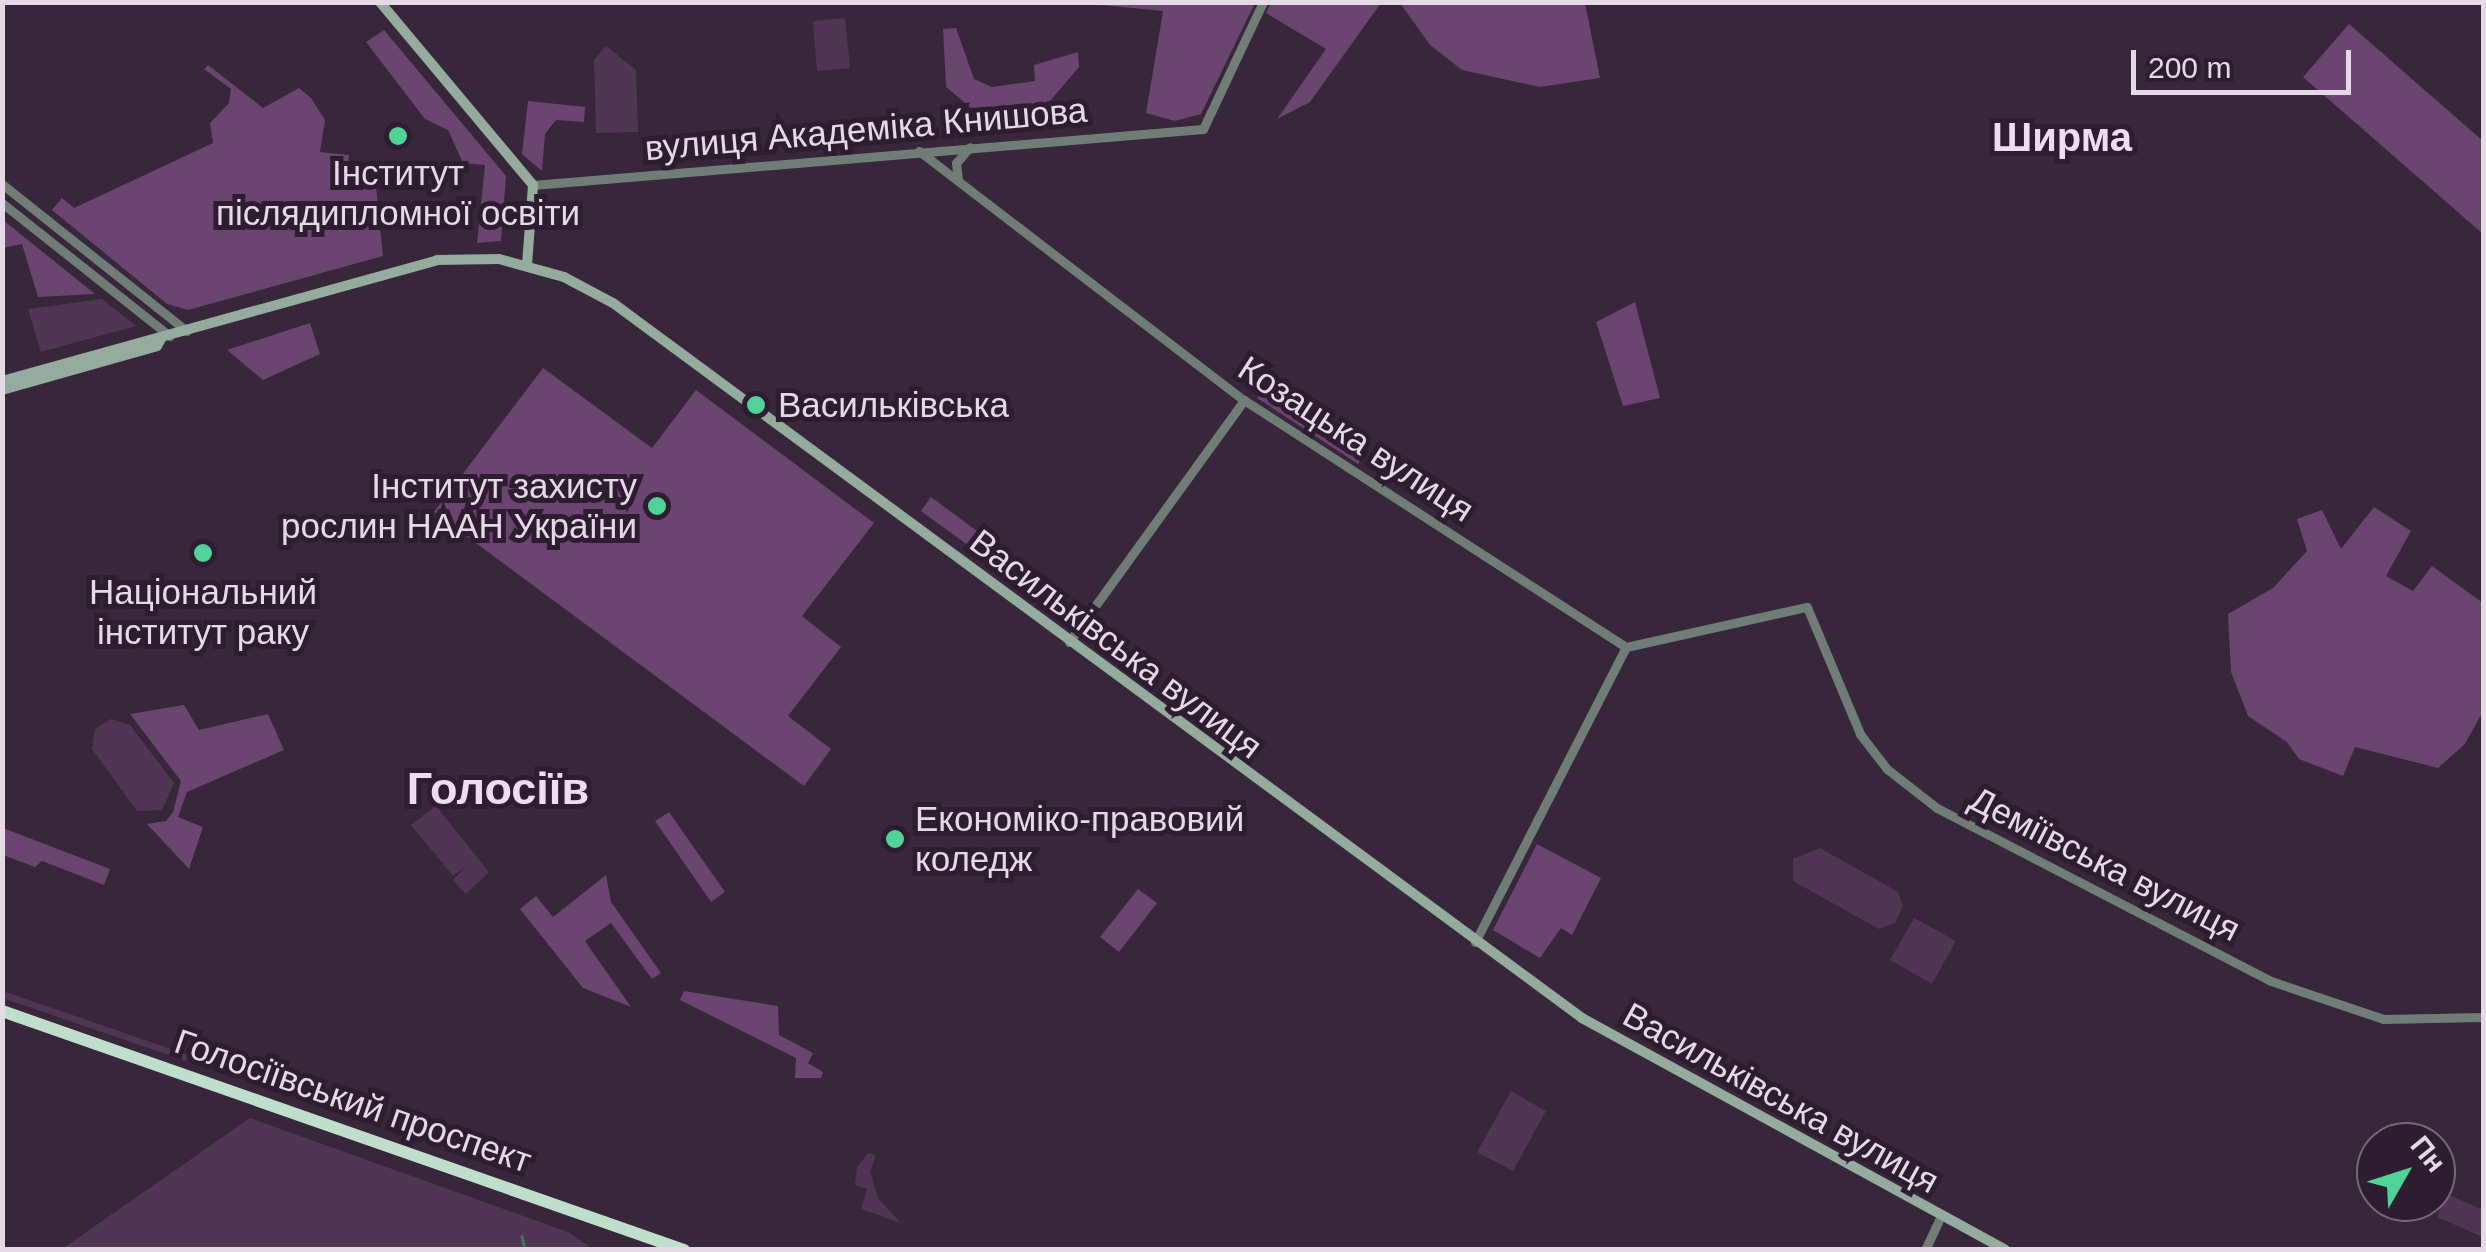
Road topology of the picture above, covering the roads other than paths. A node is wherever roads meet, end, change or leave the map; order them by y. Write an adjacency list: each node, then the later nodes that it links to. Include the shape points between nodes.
1 (380, 2): 7 (main road)
2 (1264, 2): 3 (street, вулиця Академіка Книшова, via 1203,128)
3 (970, 147): 4 (street, вулиця Академіка Книшова); 6 (street, via 956,163)
4 (919, 151): 6 (street, Козацька вулиця); 7 (street, вулиця Академіка Книшова)
5 (2, 184): 10 (street)
6 (959, 184): 14 (street, Козацька вулиця)
7 (533, 185): 9 (main road)
8 (2, 203): 11 (street)
9 (528, 264): 10 (main road, Васильківська вулиця, via 437,260); 15 (main road, Васильківська вулиця, via 613,303)
10 (187, 332): 11 (main road, Васильківська вулиця)
11 (165, 337): 12 (main road, Васильківська вулиця); 13 (main road, Васильківська вулиця, via 156,346)
12 (2, 381)
13 (2, 390)
14 (1244, 400): 15 (street); 16 (street, Козацька вулиця)
15 (1069, 642): 17 (main road, Васильківська вулиця)
16 (1626, 647): 17 (street); 19 (street, Деміївська вулиця, via 1807,607 1860,734 1887,769 1938,808 2271,981 2383,1019)
17 (1475, 942): 20 (main road, Васильківська вулиця, via 1592,1024)
18 (2, 1011): 21 (highway, Голосіївський проспект)
19 (2484, 1017)
20 (1940, 1218): 22 (street); 23 (main road, Васильківська вулиця)
21 (684, 1250)
22 (1925, 1250)
23 (2005, 1250)

